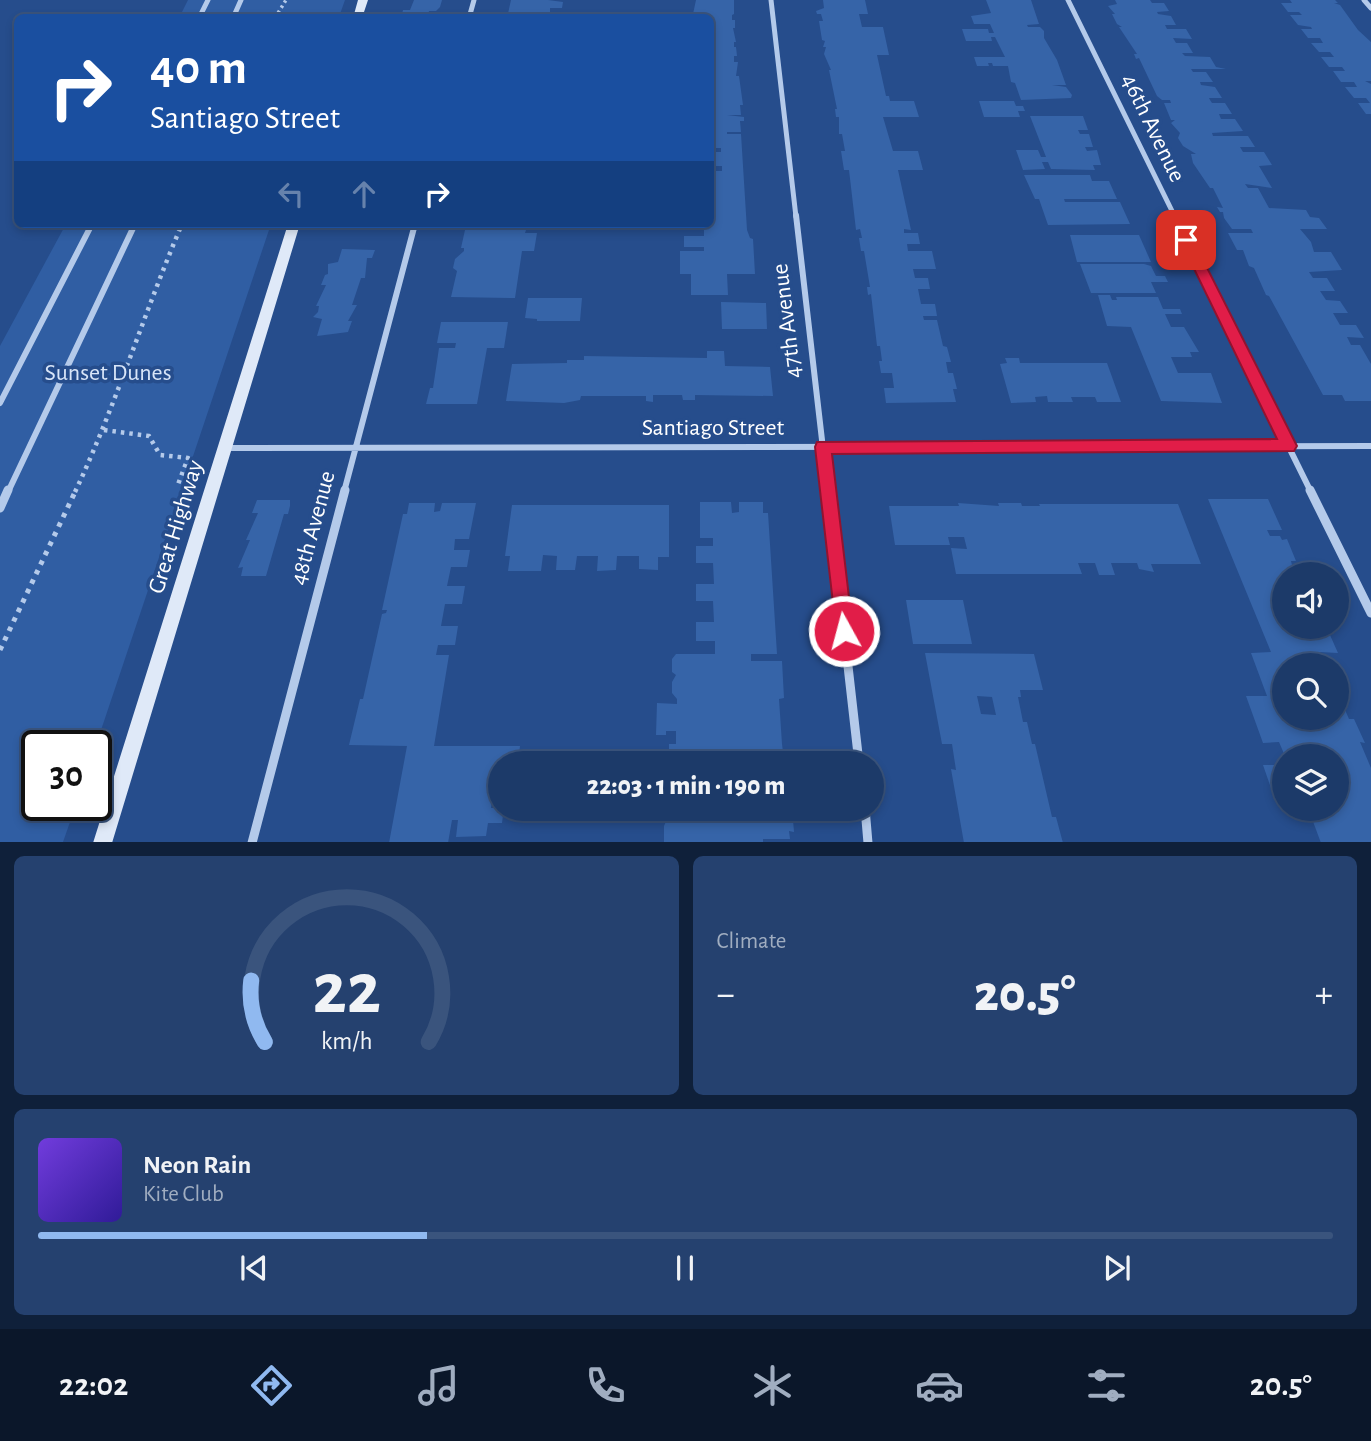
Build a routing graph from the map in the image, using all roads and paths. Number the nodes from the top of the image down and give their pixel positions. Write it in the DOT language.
graph roads {
  1 [pos="771,0"];
  2 [pos="1068,0"];
  3 [pos="1364,0"];
  4 [pos="1371,8"];
  5 [pos="90,228"];
  6 [pos="133,228"];
  7 [pos="180,228"];
  8 [pos="292,228"];
  9 [pos="414,228"];
  10 [pos="0,403"];
  11 [pos="104,430"];
  12 [pos="1289,446"];
  13 [pos="1371,446"];
  14 [pos="823,447"];
  15 [pos="356,448"];
  16 [pos="224,449"];
  17 [pos="177,487"];
  18 [pos="0,508"];
  19 [pos="1371,613"];
  20 [pos="0,650"];
  21 [pos="858,751"];
  22 [pos="866,821"];
  23 [pos="102,842"];
  24 [pos="251,842"];
  25 [pos="869,842"];
  1 -- 14 [label="street, 47th Avenue"];
  2 -- 12 [label="street, 46th Avenue"];
  3 -- 4 [label="street"];
  5 -- 10 [label="street"];
  6 -- 18 [label="street"];
  7 -- 11 [label="path"];
  8 -- 16 [label="street, Great Highway"];
  9 -- 15 [label="street, 48th Avenue"];
  11 -- 17 [label="path"];
  11 -- 20 [label="path"];
  12 -- 13 [label="street, Santiago Street"];
  12 -- 14 [label="street, Santiago Street"];
  12 -- 19 [label="street, 46th Avenue"];
  14 -- 15 [label="street, Santiago Street"];
  14 -- 21 [label="street, 47th Avenue"];
  15 -- 16 [label="street, Santiago Street"];
  15 -- 24 [label="street, 48th Avenue"];
  16 -- 23 [label="street, Great Highway"];
  22 -- 25 [label="street"];
}
